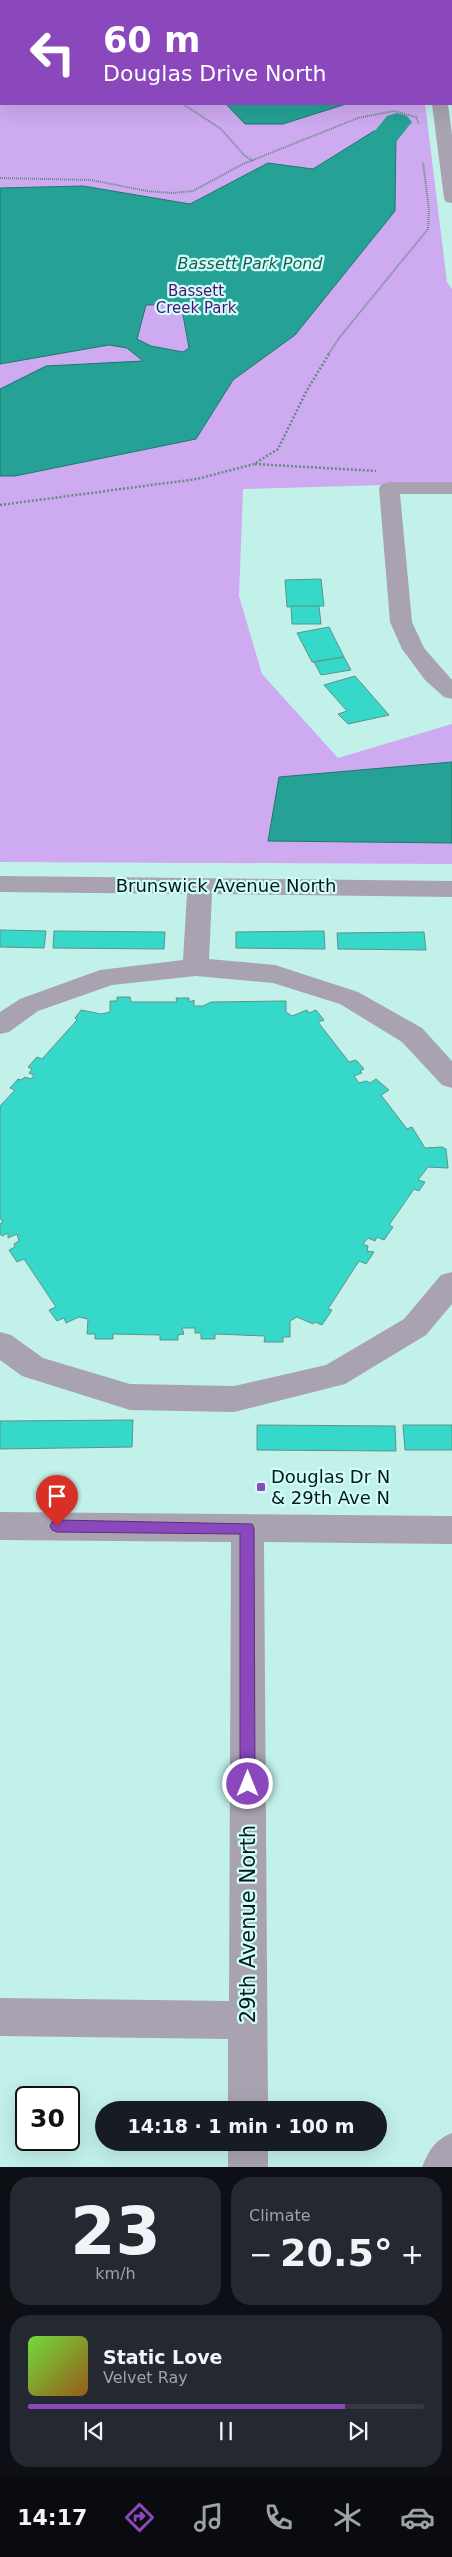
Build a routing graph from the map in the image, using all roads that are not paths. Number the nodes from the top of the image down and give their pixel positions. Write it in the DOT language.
graph roads {
  1 [pos="440,105"];
  2 [pos="452,198"];
  3 [pos="452,488"];
  4 [pos="452,692"];
  5 [pos="0,884"];
  6 [pos="200,885"];
  7 [pos="452,889"];
  8 [pos="196,967"];
  9 [pos="0,1026"];
  10 [pos="452,1078"];
  11 [pos="452,1283"];
  12 [pos="0,1344"];
  13 [pos="0,1526"];
  14 [pos="247,1528"];
  15 [pos="452,1530"];
  16 [pos="0,2017"];
  17 [pos="248,2020"];
  18 [pos="248,2101"];
  19 [pos="248,2151"];
  20 [pos="452,2153"];
  21 [pos="248,2167"];
  22 [pos="442,2167"];
  1 -- 2 [label="street"];
  3 -- 4 [label="street"];
  5 -- 6 [label="street, Brunswick Avenue North"];
  6 -- 7 [label="street, Brunswick Avenue North"];
  6 -- 8 [label="street"];
  8 -- 9 [label="street"];
  8 -- 10 [label="street"];
  11 -- 12 [label="street"];
  13 -- 14 [label="street"];
  14 -- 15 [label="street"];
  14 -- 17 [label="street, 29th Avenue North"];
  16 -- 17 [label="street"];
  17 -- 18 [label="street, 29th Avenue North"];
  19 -- 21 [label="street"];
  20 -- 22 [label="street"];
}
